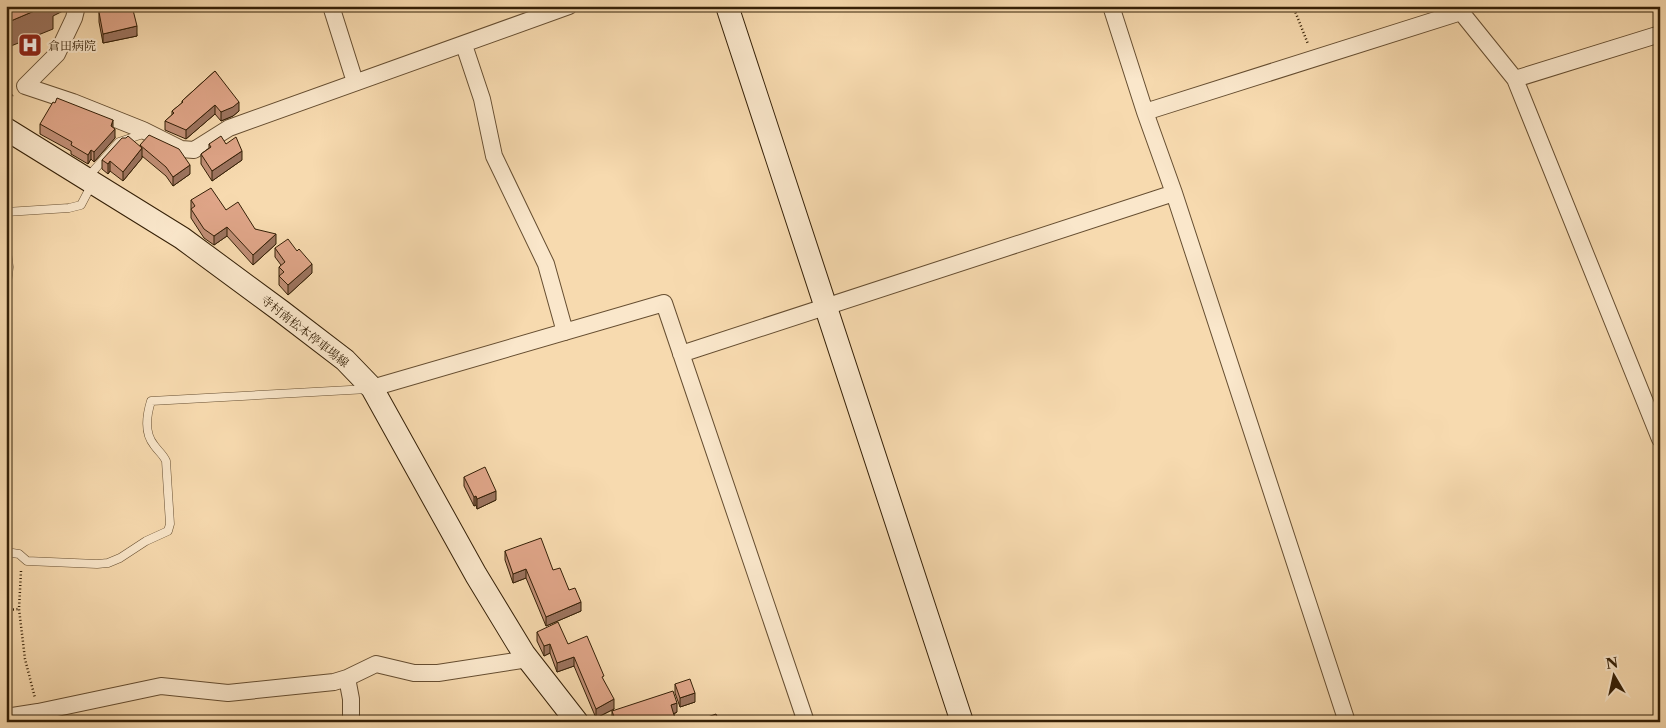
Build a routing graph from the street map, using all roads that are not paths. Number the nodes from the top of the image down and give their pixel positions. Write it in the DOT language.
graph roads {
  1 [pos="77,6"];
  2 [pos="331,6"];
  3 [pos="569,6"];
  4 [pos="727,6"];
  5 [pos="1111,6"];
  6 [pos="1460,9"];
  7 [pos="1660,34"];
  8 [pos="464,45"];
  9 [pos="1515,79"];
  10 [pos="355,82"];
  11 [pos="1145,112"];
  12 [pos="6,128"];
  13 [pos="148,132"];
  14 [pos="90,180"];
  15 [pos="1174,193"];
  16 [pos="6,212"];
  17 [pos="6,244"];
  18 [pos="6,292"];
  19 [pos="826,306"];
  20 [pos="566,332"];
  21 [pos="681,354"];
  22 [pos="372,388"];
  23 [pos="1660,439"];
  24 [pos="6,552"];
  25 [pos="528,659"];
  26 [pos="347,678"];
  27 [pos="6,717"];
  28 [pos="351,722"];
  29 [pos="577,722"];
  30 [pos="806,722"];
  31 [pos="962,722"];
  32 [pos="1347,722"];
  1 -- 13 [label="street"];
  2 -- 10 [label="street"];
  3 -- 8 [label="street"];
  4 -- 19 [label="main road"];
  5 -- 11 [label="street"];
  6 -- 9 [label="street"];
  6 -- 11 [label="street"];
  7 -- 9 [label="street"];
  8 -- 10 [label="street"];
  8 -- 20 [label="street"];
  9 -- 23 [label="street"];
  10 -- 13 [label="street"];
  11 -- 15 [label="street"];
  12 -- 14 [label="main road, 寺村南松本停車場線"];
  13 -- 14 [label="lane"];
  14 -- 16 [label="lane"];
  14 -- 22 [label="main road, 寺村南松本停車場線"];
  15 -- 19 [label="street"];
  15 -- 32 [label="street"];
  17 -- 18 [label="lane"];
  19 -- 21 [label="street"];
  19 -- 31 [label="main road"];
  20 -- 21 [label="street"];
  20 -- 22 [label="street"];
  21 -- 30 [label="street"];
  22 -- 24 [label="lane"];
  22 -- 25 [label="main road, 寺村南松本停車場線"];
  25 -- 26 [label="street"];
  25 -- 29 [label="main road, 寺村南松本停車場線"];
  26 -- 27 [label="street"];
  26 -- 28 [label="street"];
}
